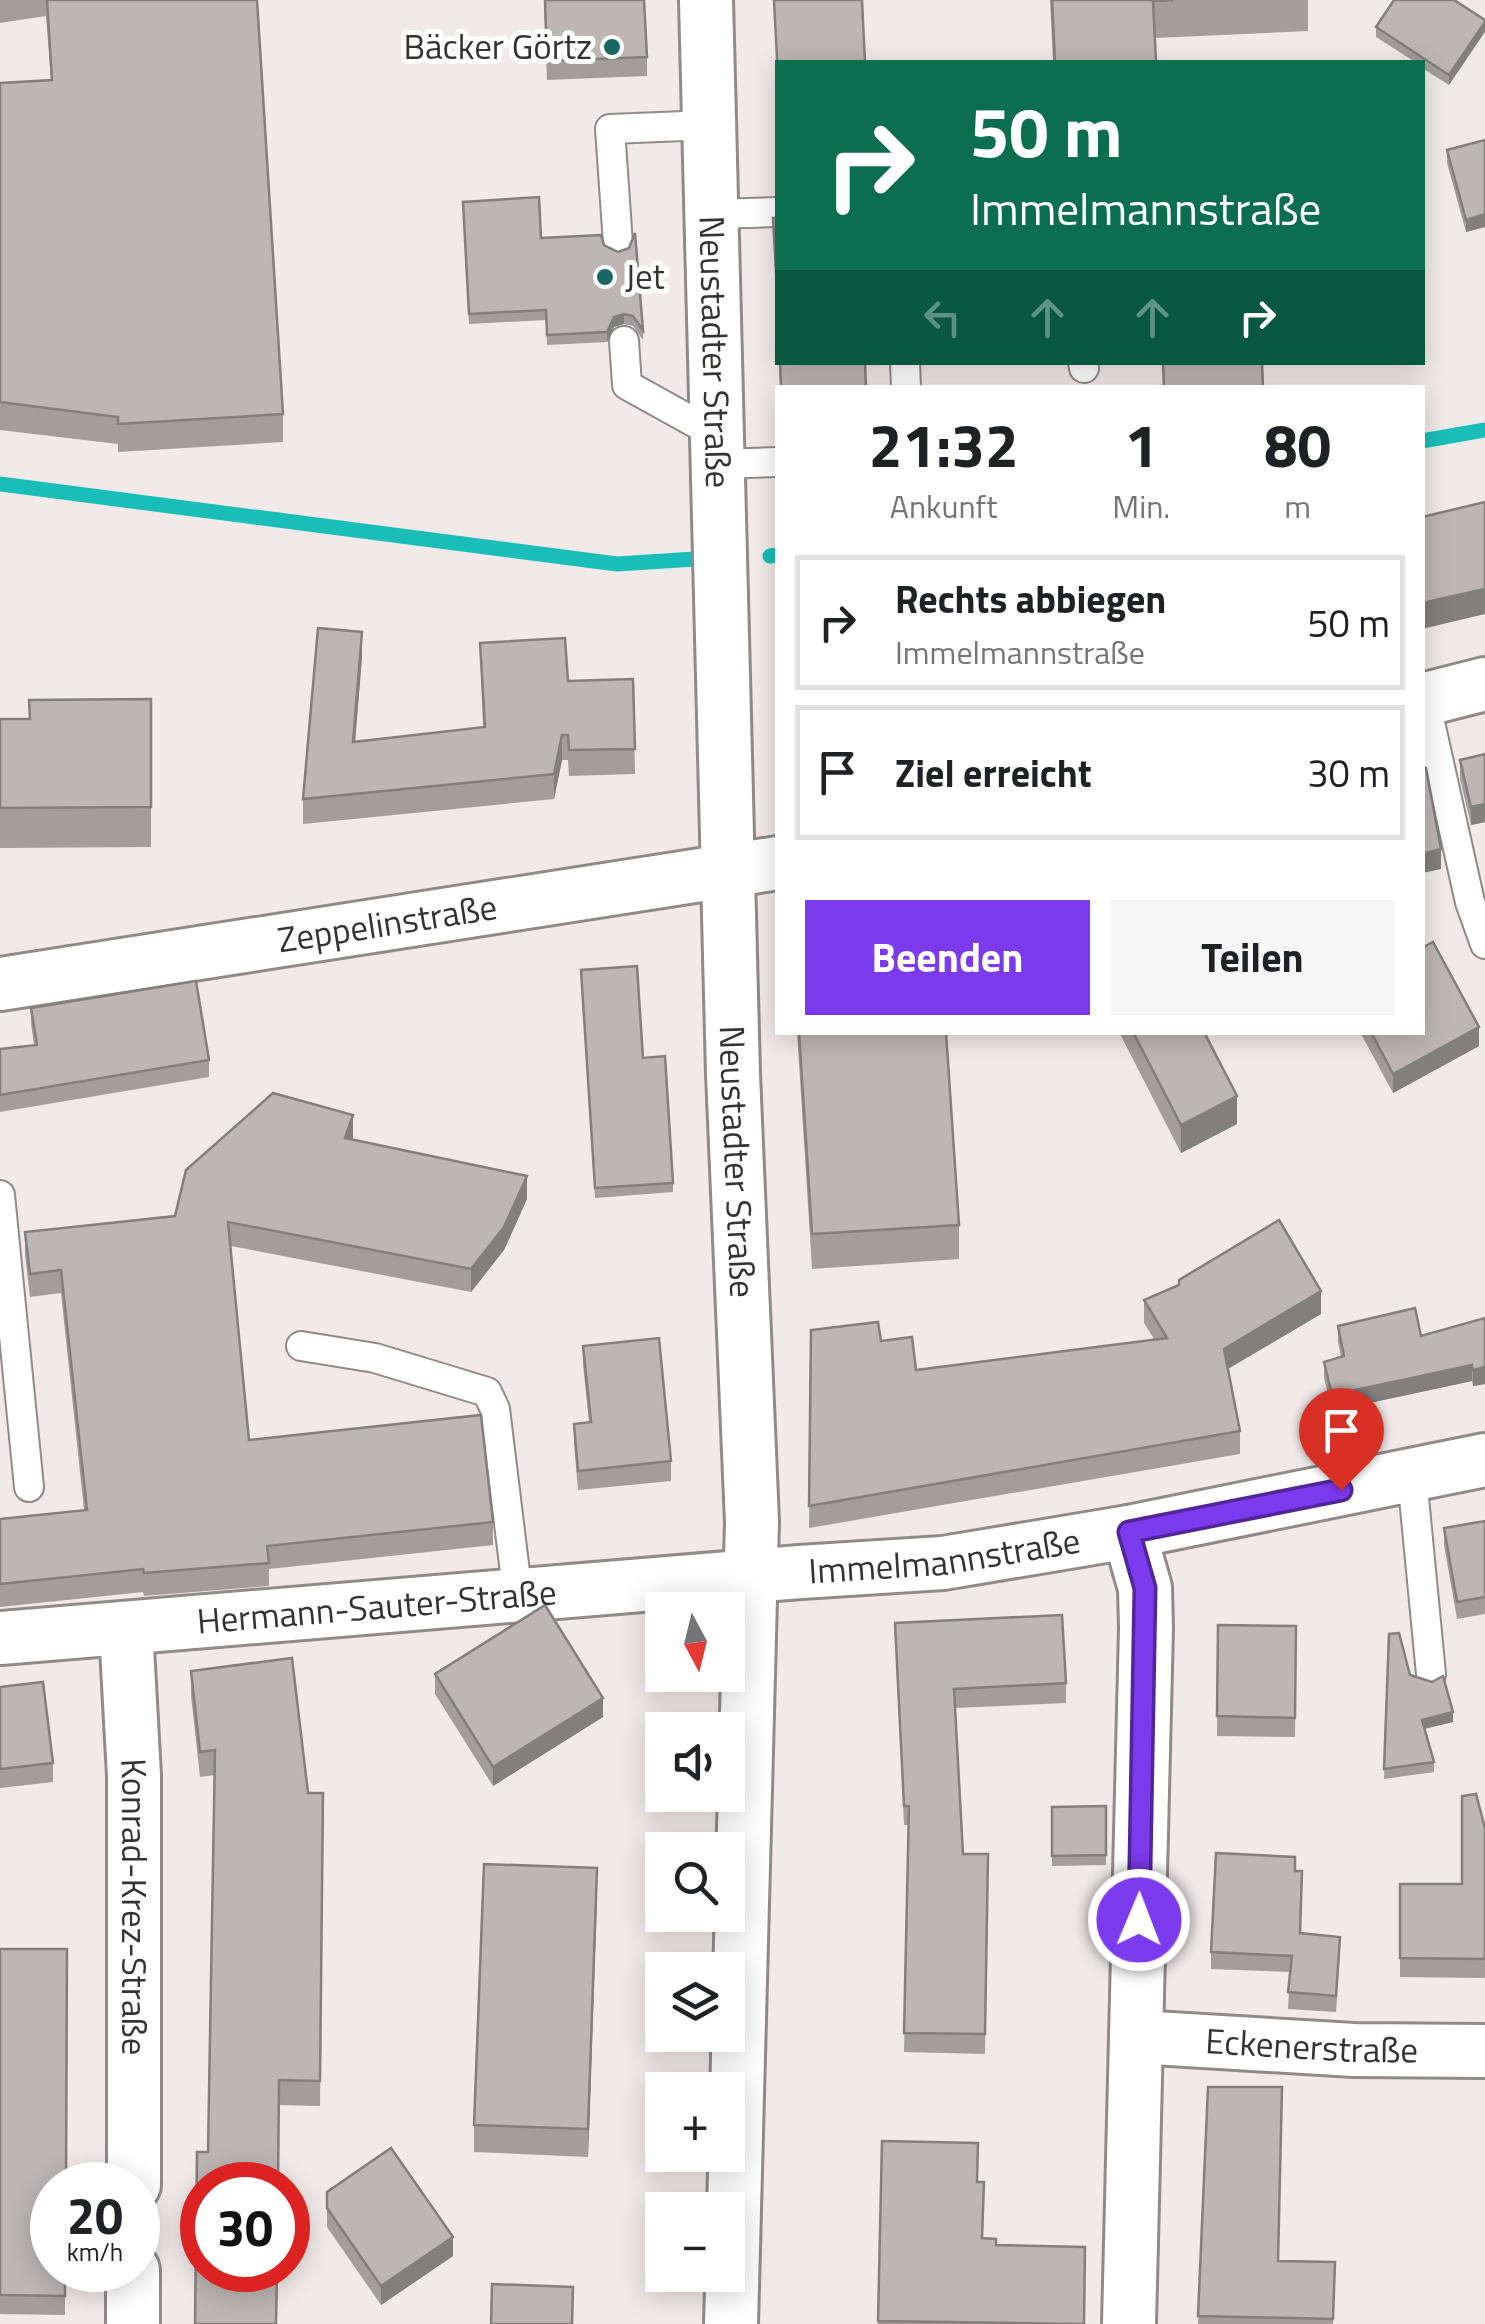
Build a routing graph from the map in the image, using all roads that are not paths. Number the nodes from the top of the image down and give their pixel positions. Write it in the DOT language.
graph roads {
  1 [pos="706,0"];
  2 [pos="710,125"];
  3 [pos="775,212"];
  4 [pos="714,214"];
  5 [pos="618,244"];
  6 [pos="624,341"];
  7 [pos="720,450"];
  8 [pos="775,461"];
  9 [pos="1485,684"];
  10 [pos="1425,700"];
  11 [pos="1425,704"];
  12 [pos="753,868"];
  13 [pos="1485,944"];
  14 [pos="0,984"];
  15 [pos="0,1195"];
  16 [pos="301,1346"];
  17 [pos="1485,1460"];
  18 [pos="1412,1477"];
  19 [pos="29,1487"];
  20 [pos="1129,1532"];
  21 [pos="752,1577"];
  22 [pos="518,1597"];
  23 [pos="126,1629"];
  24 [pos="0,1638"];
  25 [pos="1431,1674"];
  26 [pos="1136,2037"];
  27 [pos="1485,2051"];
  28 [pos="134,2162"];
  29 [pos="133,2292"];
  30 [pos="133,2324"];
  31 [pos="731,2324"];
  32 [pos="1128,2324"];
  1 -- 2 [label="street, Neustadter Straße"];
  2 -- 4 [label="street, Neustadter Straße"];
  2 -- 5 [label="lane"];
  3 -- 4 [label="lane"];
  4 -- 7 [label="street, Neustadter Straße"];
  6 -- 7 [label="lane"];
  7 -- 8 [label="lane"];
  7 -- 12 [label="street, Neustadter Straße"];
  9 -- 10 [label="street"];
  11 -- 13 [label="lane"];
  12 -- 14 [label="street, Zeppelinstraße"];
  12 -- 21 [label="street, Neustadter Straße"];
  15 -- 19 [label="lane"];
  16 -- 22 [label="lane"];
  17 -- 18 [label="street, Immelmannstraße"];
  18 -- 20 [label="street, Immelmannstraße"];
  18 -- 25 [label="lane"];
  20 -- 21 [label="street, Immelmannstraße"];
  20 -- 26 [label="street"];
  21 -- 22 [label="street, Hermann-Sauter-Straße"];
  21 -- 31 [label="street, Neustadter Straße"];
  22 -- 23 [label="street, Hermann-Sauter-Straße"];
  23 -- 24 [label="street, Hermann-Sauter-Straße"];
  23 -- 28 [label="street, Konrad-Krez-Straße"];
  26 -- 27 [label="street, Eckenerstraße"];
  26 -- 32 [label="street"];
  29 -- 30 [label="street"];
}
